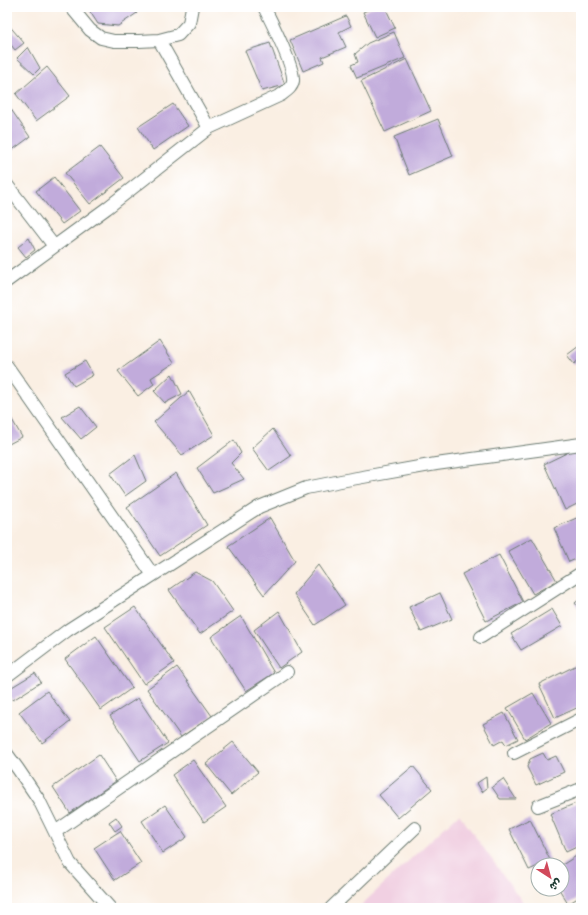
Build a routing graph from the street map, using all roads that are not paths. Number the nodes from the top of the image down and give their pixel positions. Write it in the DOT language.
graph roads {
  1 [pos="71,7"];
  2 [pos="192,7"];
  3 [pos="264,7"];
  4 [pos="160,40"];
  5 [pos="210,128"];
  6 [pos="7,184"];
  7 [pos="54,246"];
  8 [pos="7,280"];
  9 [pos="7,366"];
  10 [pos="581,444"];
  11 [pos="581,573"];
  12 [pos="153,575"];
  13 [pos="481,637"];
  14 [pos="287,672"];
  15 [pos="7,676"];
  16 [pos="581,719"];
  17 [pos="514,753"];
  18 [pos="7,754"];
  19 [pos="581,789"];
  20 [pos="538,806"];
  21 [pos="415,828"];
  22 [pos="55,832"];
  23 [pos="110,908"];
  24 [pos="331,908"];
  1 -- 4 [label="street"];
  2 -- 4 [label="street"];
  3 -- 5 [label="street"];
  4 -- 5 [label="street"];
  5 -- 7 [label="street"];
  6 -- 7 [label="street"];
  7 -- 8 [label="street"];
  9 -- 12 [label="street"];
  10 -- 12 [label="street"];
  11 -- 13 [label="street"];
  12 -- 15 [label="street"];
  14 -- 22 [label="street"];
  16 -- 17 [label="street"];
  18 -- 22 [label="street"];
  19 -- 20 [label="street"];
  21 -- 24 [label="street"];
  22 -- 23 [label="street"];
}
